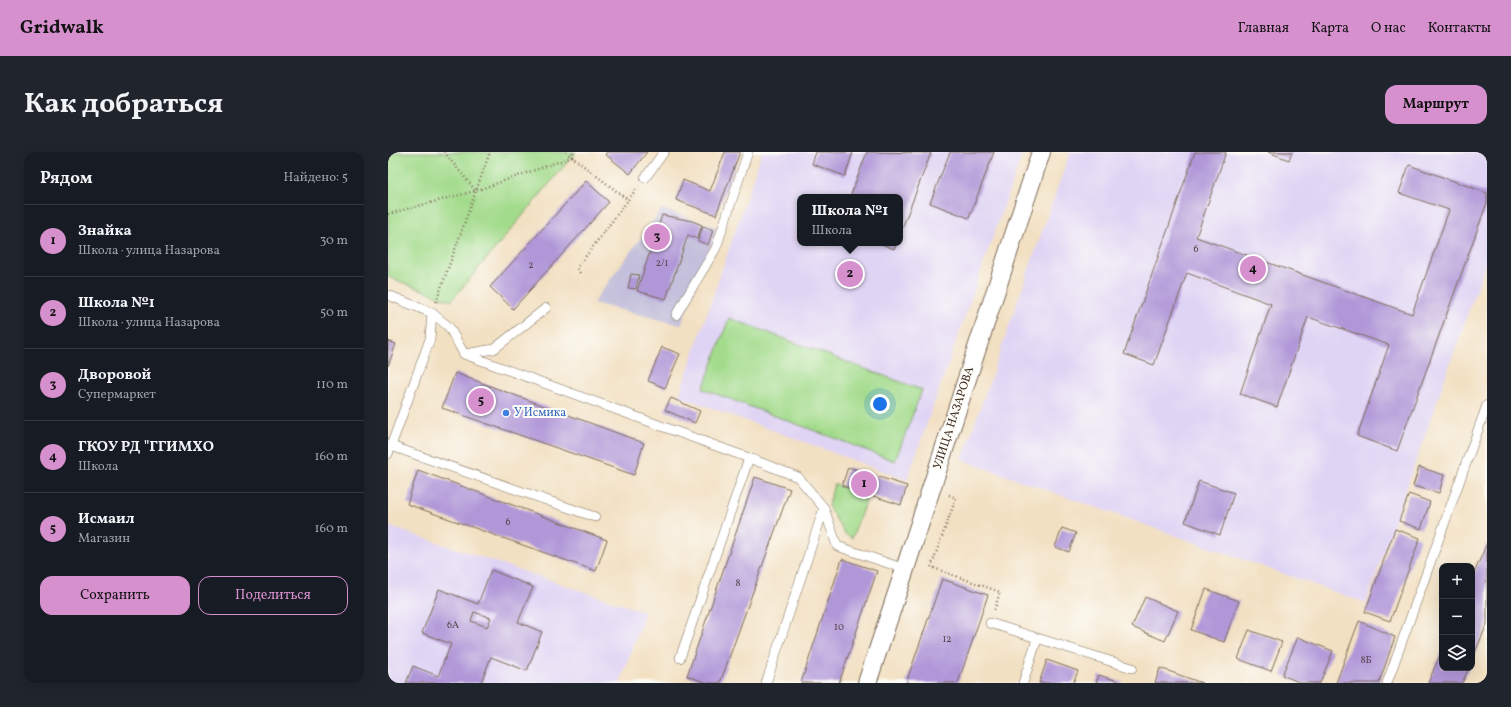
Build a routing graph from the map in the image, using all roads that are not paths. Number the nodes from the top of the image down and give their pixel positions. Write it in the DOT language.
graph roads {
  1 [pos="664,152"];
  2 [pos="748,152"];
  3 [pos="1041,152"];
  4 [pos="645,178"];
  5 [pos="388,295"];
  6 [pos="546,308"];
  7 [pos="432,313"];
  8 [pos="676,315"];
  9 [pos="464,354"];
  10 [pos="1487,405"];
  11 [pos="390,450"];
  12 [pos="749,458"];
  13 [pos="824,508"];
  14 [pos="596,517"];
  15 [pos="905,569"];
  16 [pos="990,623"];
  17 [pos="1037,639"];
  18 [pos="680,658"];
  19 [pos="1132,668"];
  20 [pos="766,683"];
  21 [pos="866,683"];
  22 [pos="1023,683"];
  23 [pos="1387,683"];
  1 -- 4 [label="lane"];
  2 -- 8 [label="lane"];
  3 -- 15 [label="street, УЛИЦА НАЗАРОВА"];
  5 -- 7 [label="lane"];
  6 -- 9 [label="lane"];
  7 -- 9 [label="lane"];
  7 -- 11 [label="lane"];
  9 -- 12 [label="lane"];
  10 -- 23 [label="lane"];
  11 -- 14 [label="lane"];
  12 -- 13 [label="lane"];
  12 -- 18 [label="lane"];
  13 -- 15 [label="lane"];
  13 -- 20 [label="lane"];
  15 -- 21 [label="street, УЛИЦА НАЗАРОВА"];
  16 -- 17 [label="lane"];
  17 -- 19 [label="lane"];
  17 -- 22 [label="lane"];
}
